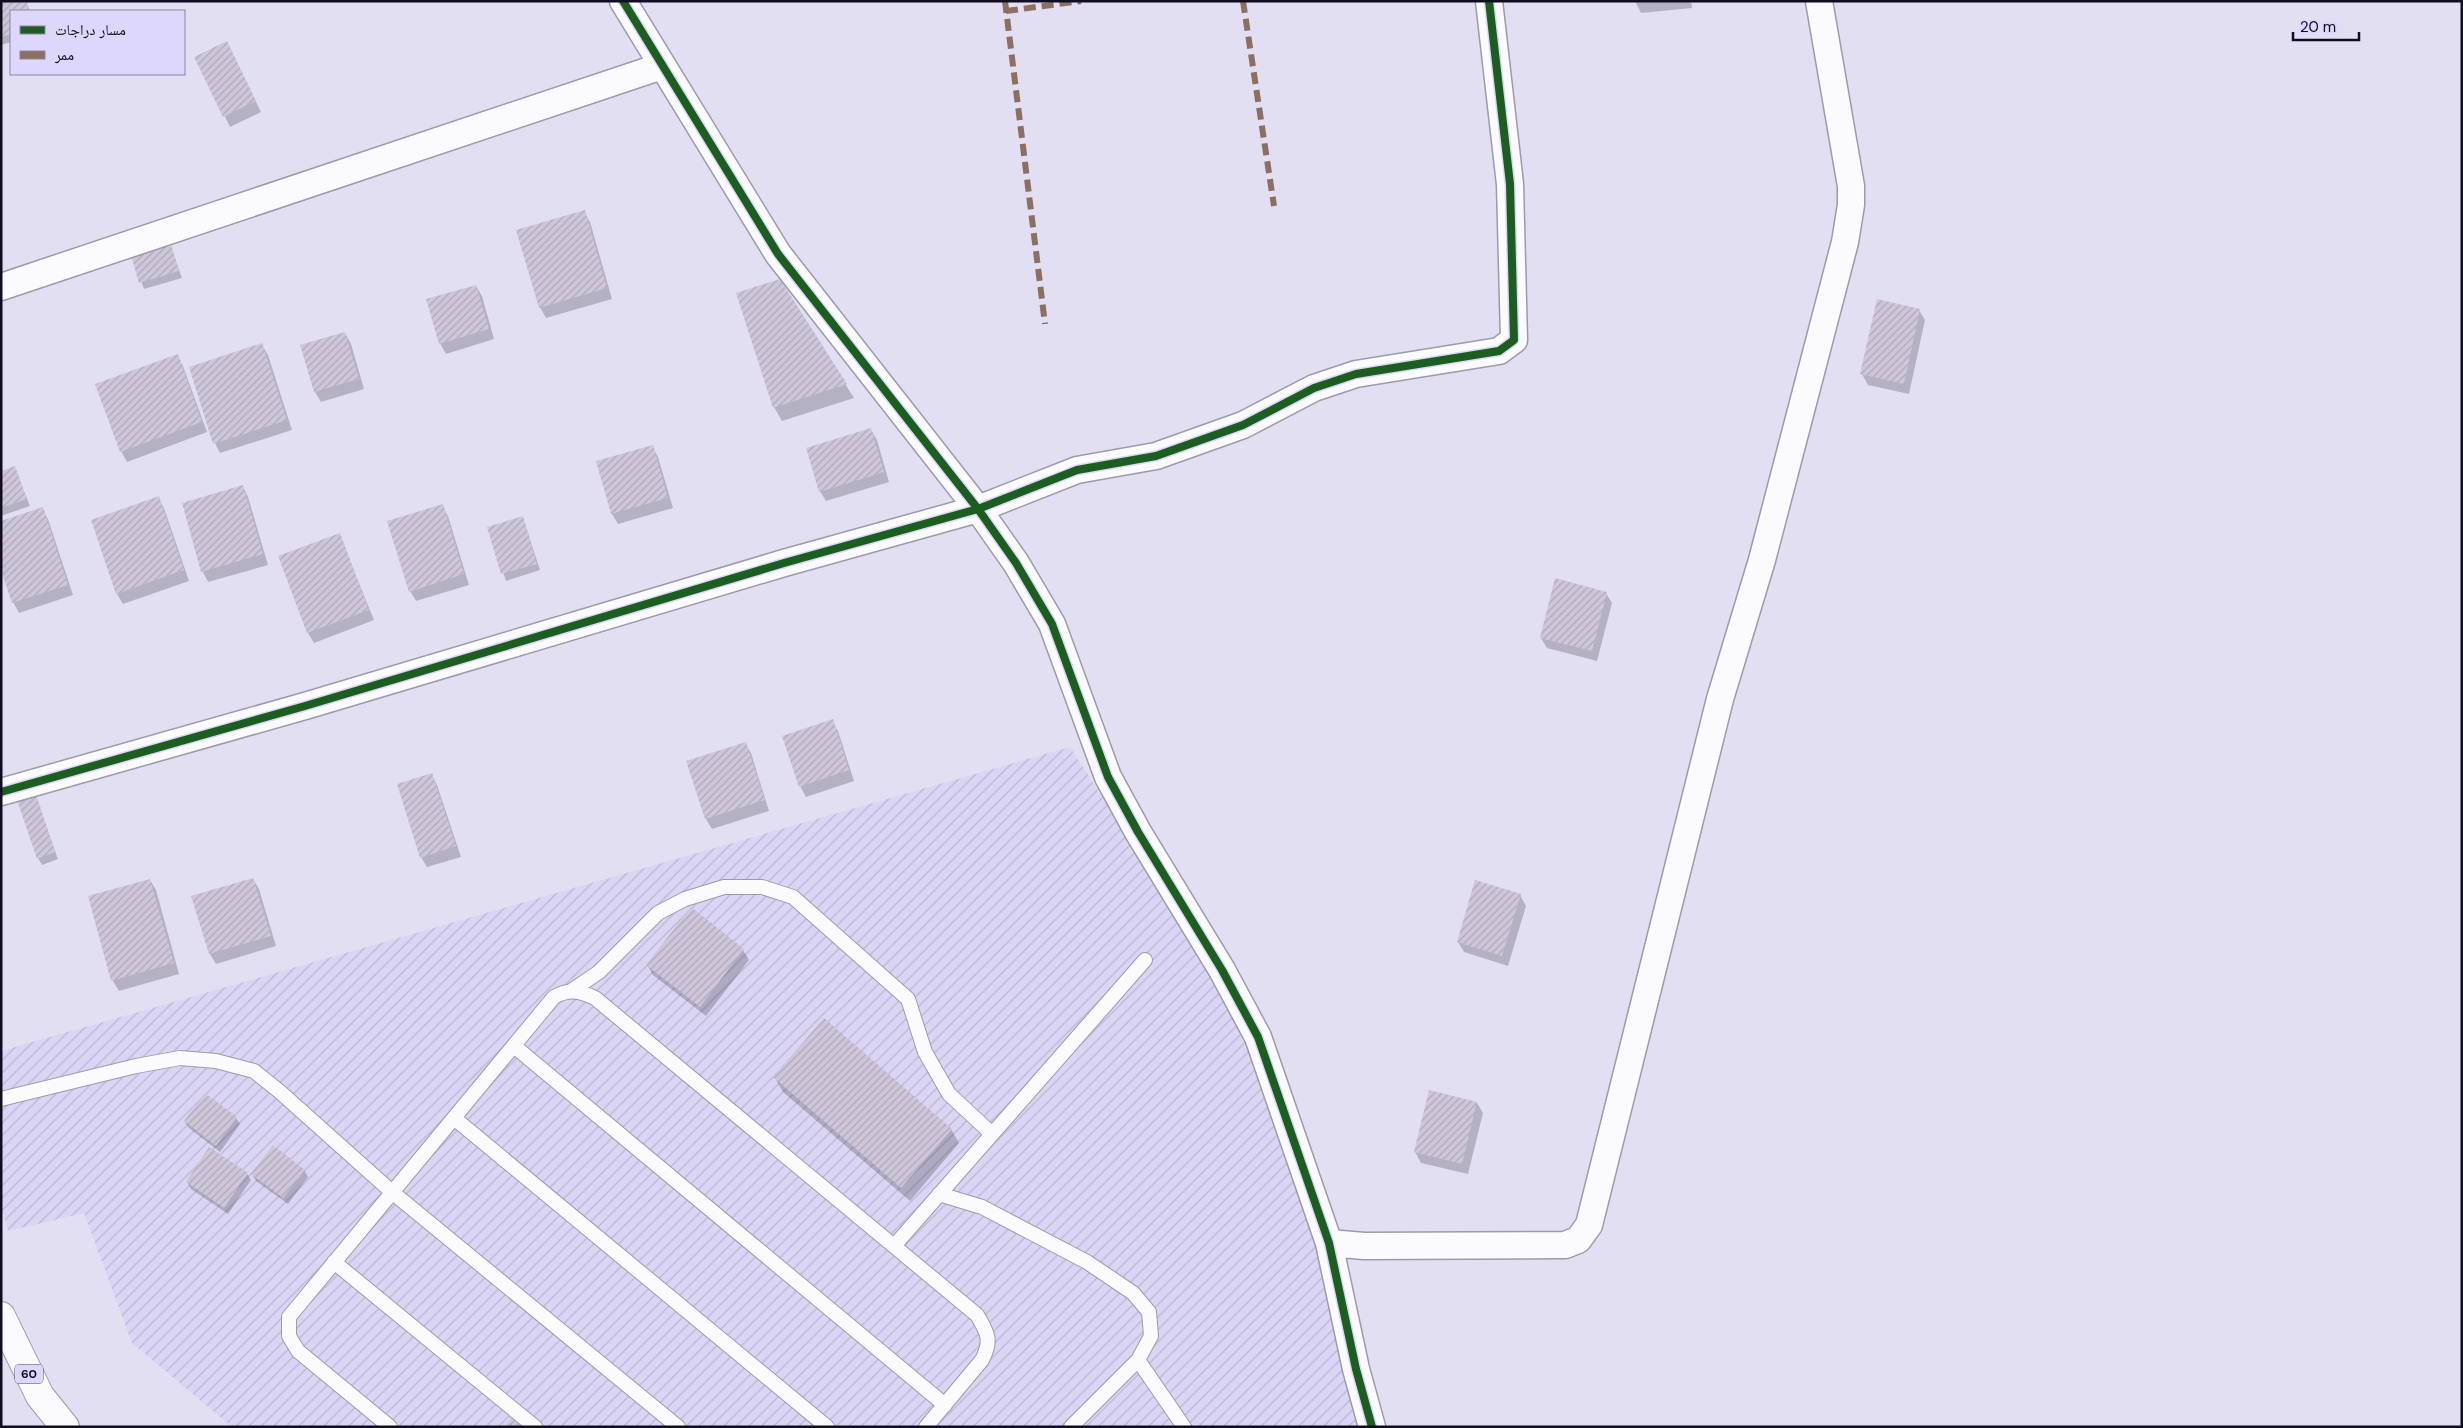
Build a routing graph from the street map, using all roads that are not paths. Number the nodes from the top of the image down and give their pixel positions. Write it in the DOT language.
graph roads {
  1 [pos="622,1"];
  2 [pos="1489,1"];
  3 [pos="1819,1"];
  4 [pos="662,66"];
  5 [pos="1,287"];
  6 [pos="978,509"];
  7 [pos="1,792"];
  8 [pos="1145,960"];
  9 [pos="571,991"];
  10 [pos="514,1046"];
  11 [pos="1,1100"];
  12 [pos="454,1118"];
  13 [pos="992,1134"];
  14 [pos="392,1192"];
  15 [pos="939,1194"];
  16 [pos="1329,1243"];
  17 [pos="894,1246"];
  18 [pos="334,1262"];
  19 [pos="1,1316"];
  20 [pos="1138,1360"];
  21 [pos="945,1404"];
  22 [pos="65,1427"];
  23 [pos="390,1427"];
  24 [pos="535,1427"];
  25 [pos="678,1427"];
  26 [pos="827,1427"];
  27 [pos="926,1427"];
  28 [pos="1071,1427"];
  29 [pos="1184,1427"];
  30 [pos="1372,1427"];
  1 -- 4 [label="street"];
  2 -- 6 [label="street"];
  3 -- 16 [label="street"];
  4 -- 5 [label="street"];
  4 -- 6 [label="street"];
  6 -- 7 [label="street"];
  6 -- 16 [label="street"];
  8 -- 13 [label="lane"];
  9 -- 10 [label="lane"];
  9 -- 13 [label="lane"];
  9 -- 17 [label="lane"];
  10 -- 12 [label="lane"];
  10 -- 21 [label="lane"];
  11 -- 14 [label="lane"];
  12 -- 14 [label="lane"];
  12 -- 26 [label="lane"];
  13 -- 15 [label="lane"];
  14 -- 18 [label="lane"];
  14 -- 25 [label="lane"];
  15 -- 17 [label="lane"];
  15 -- 20 [label="lane"];
  16 -- 30 [label="street"];
  17 -- 21 [label="lane"];
  18 -- 23 [label="lane"];
  18 -- 24 [label="lane"];
  19 -- 22 [label="highway, 60"];
  20 -- 28 [label="lane"];
  20 -- 29 [label="lane"];
  21 -- 27 [label="lane"];
}
